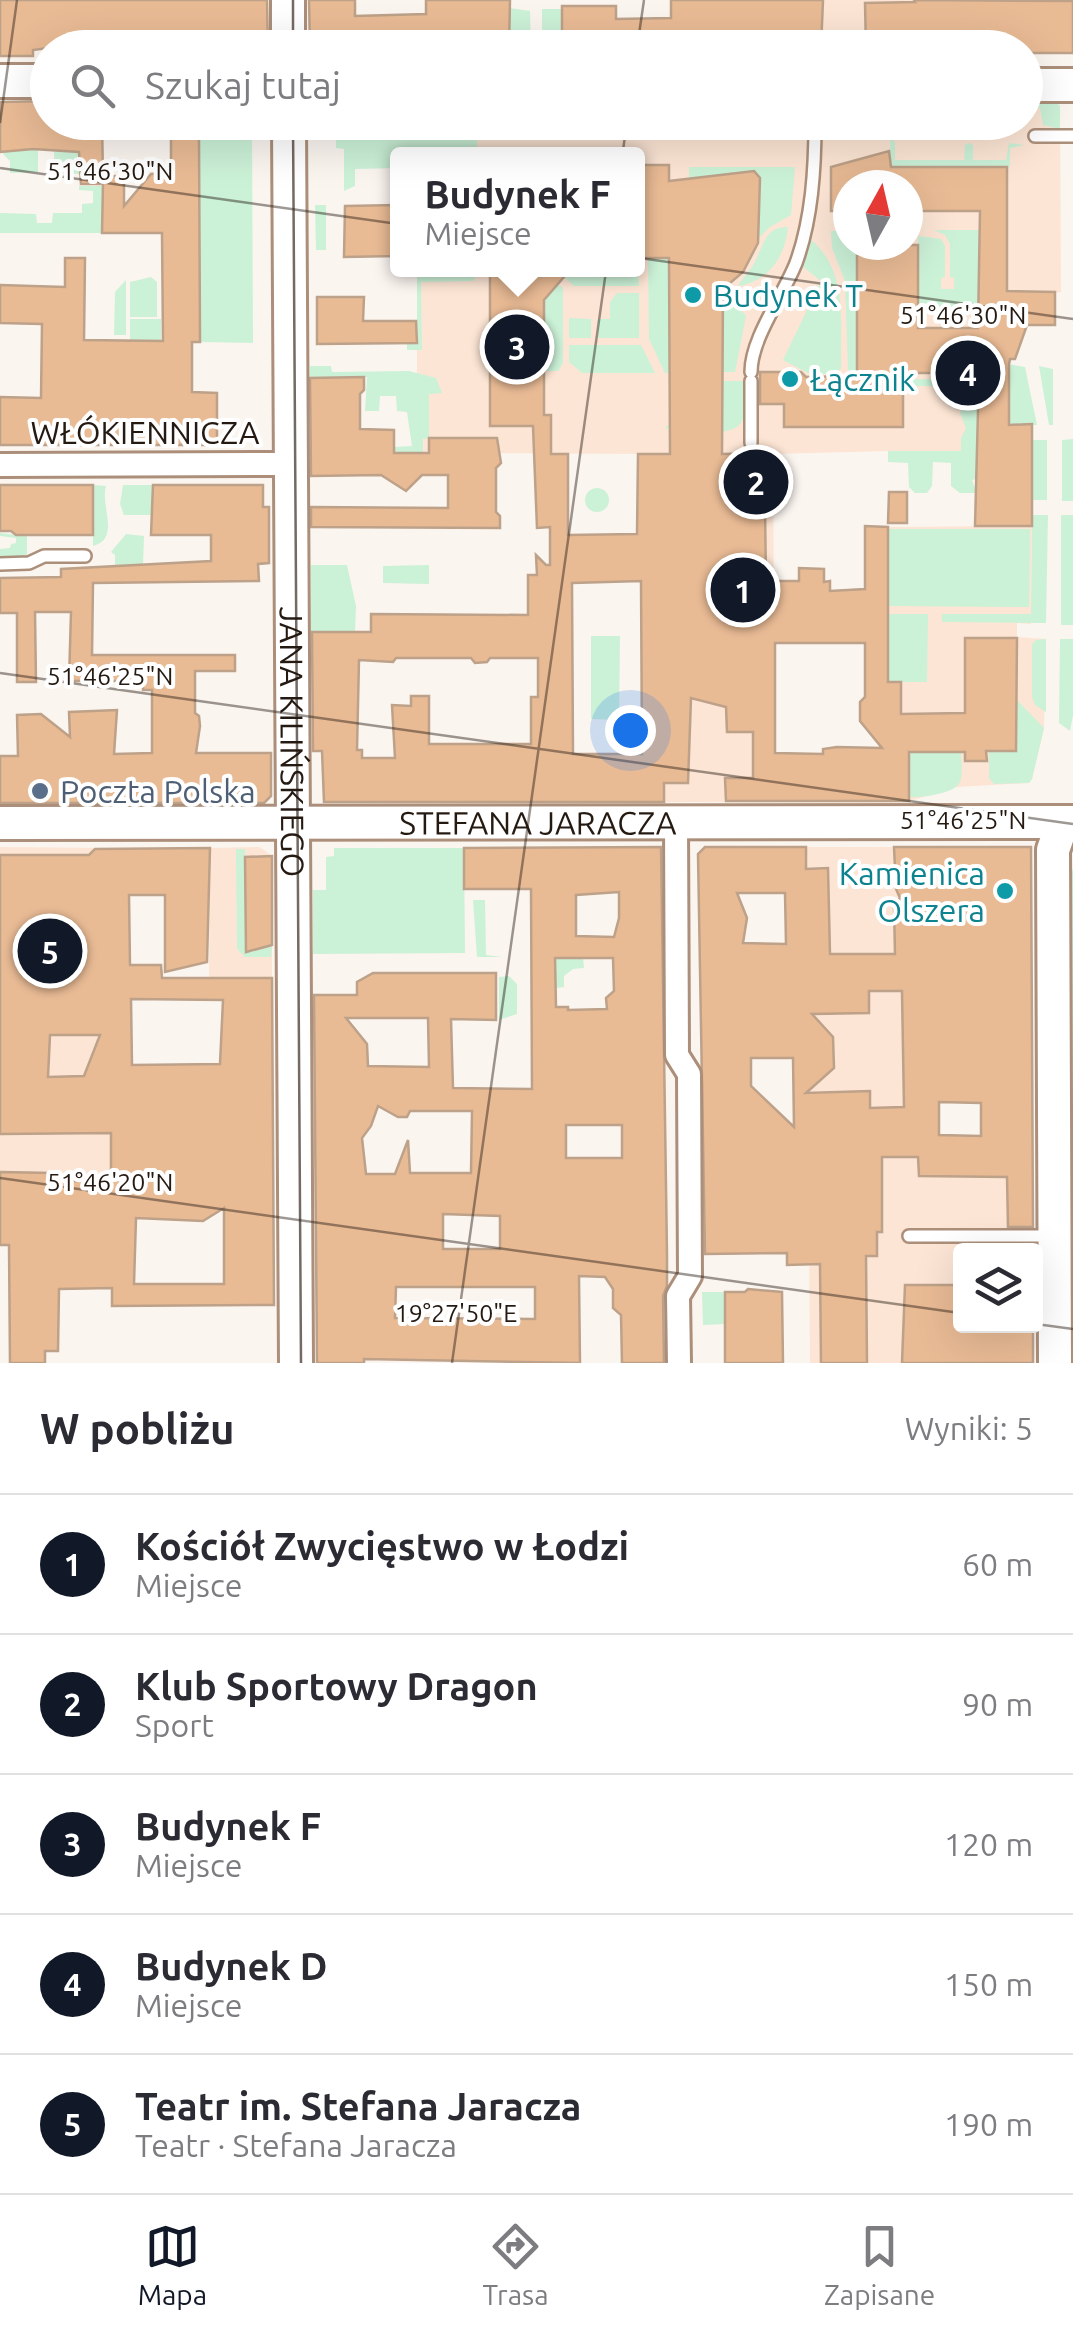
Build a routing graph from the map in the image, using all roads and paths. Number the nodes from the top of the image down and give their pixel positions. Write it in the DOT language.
graph roads {
  1 [pos="288,0"];
  2 [pos="288,30"];
  3 [pos="0,81"];
  4 [pos="30,81"];
  5 [pos="1043,85"];
  6 [pos="1073,85"];
  7 [pos="1043,136"];
  8 [pos="1073,136"];
  9 [pos="288,140"];
  10 [pos="814,140"];
  11 [pos="751,443"];
  12 [pos="290,464"];
  13 [pos="0,465"];
  14 [pos="85,556"];
  15 [pos="0,564"];
  16 [pos="1068,822"];
  17 [pos="0,823"];
  18 [pos="292,823"];
  19 [pos="676,823"];
  20 [pos="909,1236"];
  21 [pos="1055,1236"];
  22 [pos="296,1363"];
  23 [pos="679,1363"];
  24 [pos="1055,1363"];
  1 -- 2 [label="street"];
  3 -- 4 [label="street"];
  5 -- 6 [label="street"];
  7 -- 8 [label="lane"];
  9 -- 12 [label="street, JANA KILIŃSKIEGO"];
  10 -- 11 [label="lane"];
  12 -- 13 [label="street, WŁÓKIENNICZA"];
  12 -- 18 [label="street, JANA KILIŃSKIEGO"];
  14 -- 15 [label="lane"];
  16 -- 19 [label="street, STEFANA JARACZA"];
  16 -- 21 [label="street"];
  17 -- 18 [label="street, STEFANA JARACZA"];
  18 -- 19 [label="street, STEFANA JARACZA"];
  18 -- 22 [label="street, JANA KILIŃSKIEGO"];
  19 -- 23 [label="street"];
  20 -- 21 [label="lane"];
  21 -- 24 [label="street"];
}
